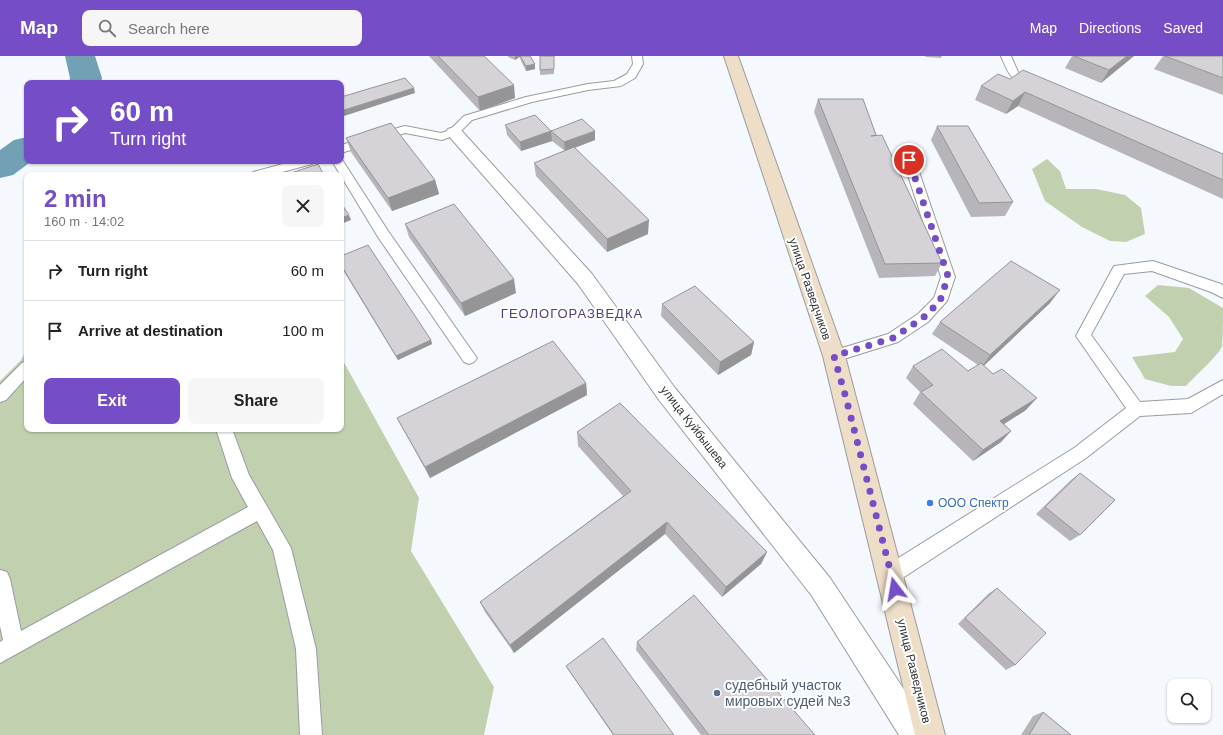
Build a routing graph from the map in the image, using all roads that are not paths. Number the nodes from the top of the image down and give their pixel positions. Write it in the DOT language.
graph roads {
  1 [pos="637,56"];
  2 [pos="731,56"];
  3 [pos="1006,56"];
  4 [pos="1022,78"];
  5 [pos="454,132"];
  6 [pos="363,141"];
  7 [pos="344,148"];
  8 [pos="344,152"];
  9 [pos="909,160"];
  10 [pos="297,164"];
  11 [pos="340,164"];
  12 [pos="269,172"];
  13 [pos="1223,292"];
  14 [pos="834,356"];
  15 [pos="469,358"];
  16 [pos="24,370"];
  17 [pos="1223,386"];
  18 [pos="0,395"];
  19 [pos="1136,409"];
  20 [pos="225,432"];
  21 [pos="260,510"];
  22 [pos="891,574"];
  23 [pos="0,579"];
  24 [pos="7,649"];
  25 [pos="311,735"];
  26 [pos="916,735"];
  27 [pos="930,735"];
  1 -- 5 [label="lane"];
  2 -- 14 [label="main road, улица Разведчиков"];
  3 -- 4 [label="lane"];
  5 -- 6 [label="lane"];
  5 -- 26 [label="street, улица Куйбышева"];
  6 -- 7 [label="lane"];
  6 -- 8 [label="lane"];
  9 -- 14 [label="lane"];
  10 -- 12 [label="lane"];
  11 -- 15 [label="lane"];
  13 -- 19 [label="lane"];
  14 -- 22 [label="main road, улица Разведчиков"];
  16 -- 18 [label="lane"];
  17 -- 19 [label="lane"];
  19 -- 22 [label="lane"];
  20 -- 21 [label="lane"];
  21 -- 24 [label="lane"];
  21 -- 25 [label="lane"];
  22 -- 27 [label="main road, улица Разведчиков"];
  23 -- 24 [label="lane"];
}
